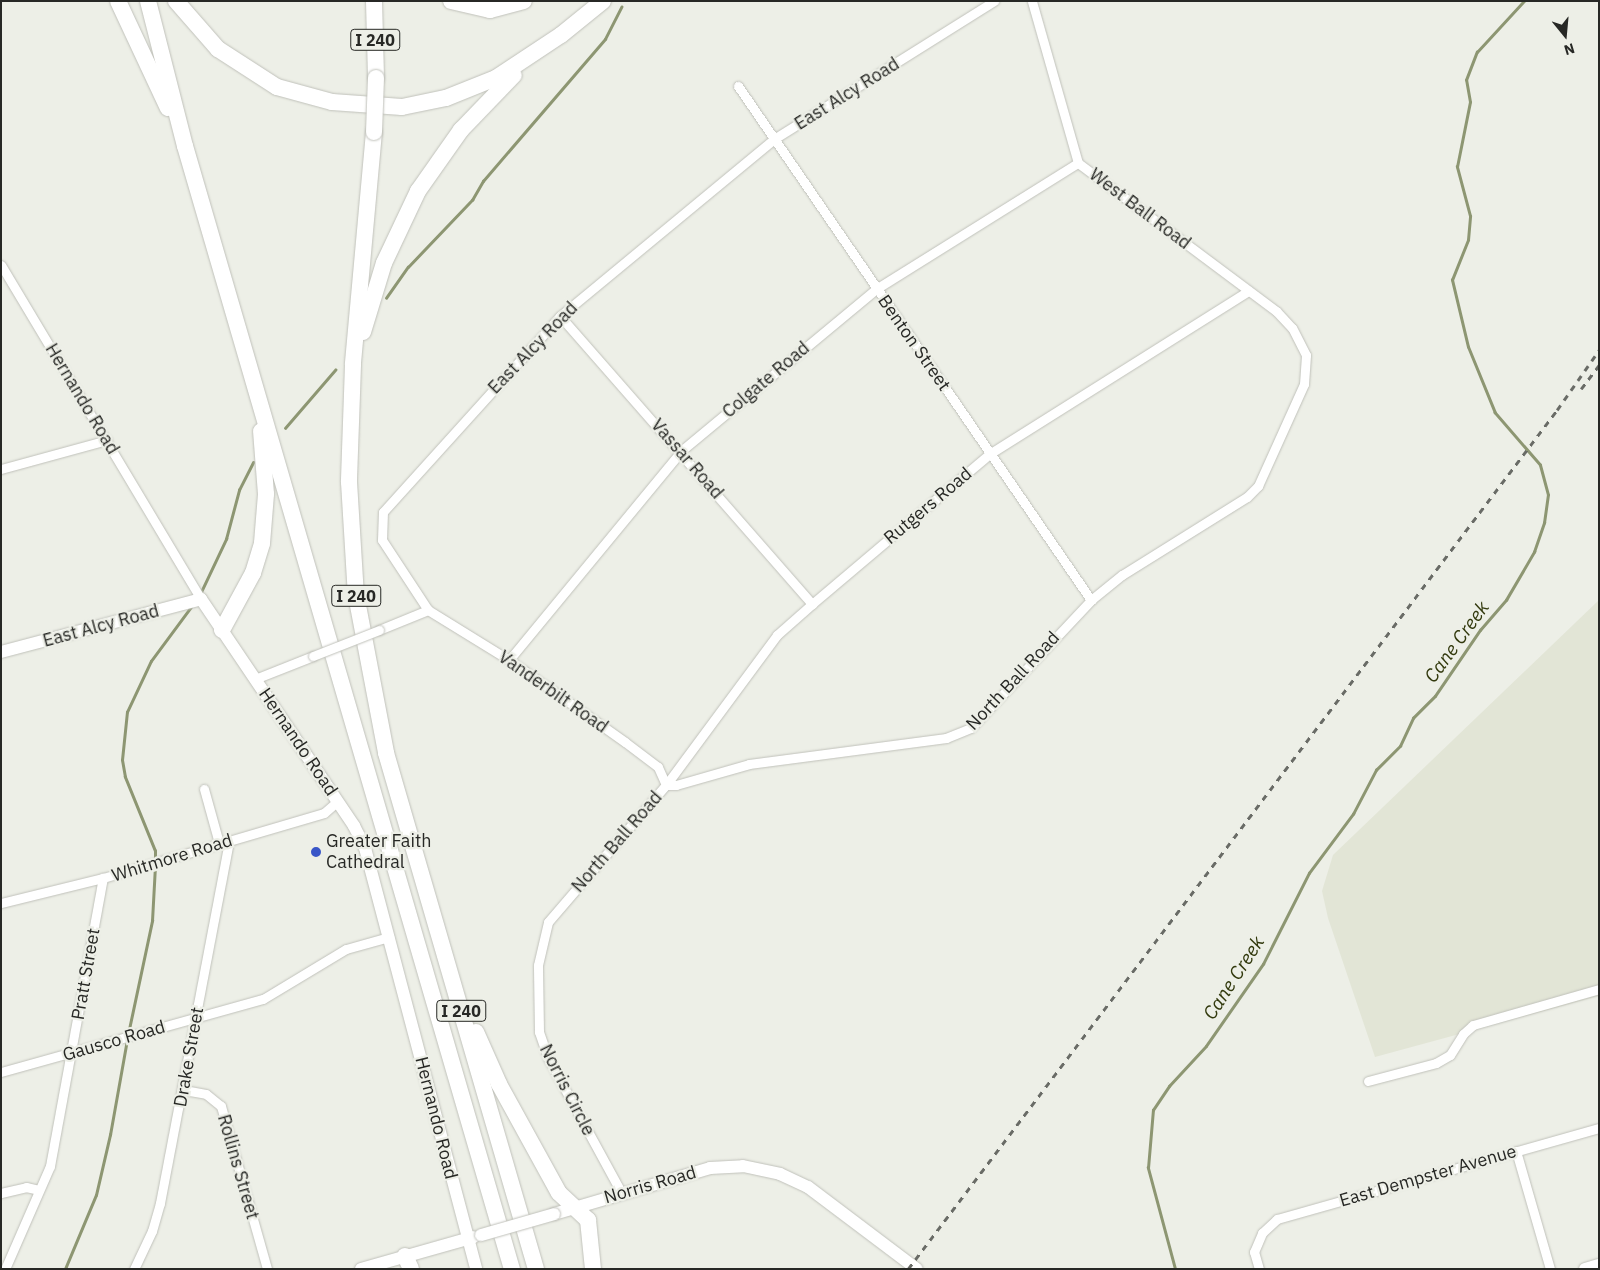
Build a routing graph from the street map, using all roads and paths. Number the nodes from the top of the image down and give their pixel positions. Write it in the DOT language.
graph roads {
  1 [pos="118,1"];
  2 [pos="148,1"];
  3 [pos="176,1"];
  4 [pos="374,1"];
  5 [pos="451,1"];
  6 [pos="524,1"];
  7 [pos="602,1"];
  8 [pos="994,1"];
  9 [pos="1032,1"];
  10 [pos="561,35"];
  11 [pos="738,86"];
  12 [pos="774,139"];
  13 [pos="185,146"];
  14 [pos="1078,163"];
  15 [pos="1,266"];
  16 [pos="876,289"];
  17 [pos="1248,291"];
  18 [pos="560,316"];
  19 [pos="1303,347"];
  20 [pos="353,365"];
  21 [pos="257,397"];
  22 [pos="107,440"];
  23 [pos="681,451"];
  24 [pos="991,453"];
  25 [pos="1,469"];
  26 [pos="200,599"];
  27 [pos="1091,600"];
  28 [pos="812,604"];
  29 [pos="428,610"];
  30 [pos="222,630"];
  31 [pos="1,652"];
  32 [pos="509,660"];
  33 [pos="256,678"];
  34 [pos="666,785"];
  35 [pos="204,789"];
  36 [pos="338,801"];
  37 [pos="229,841"];
  38 [pos="219,843"];
  39 [pos="103,878"];
  40 [pos="1,903"];
  41 [pos="548,922"];
  42 [pos="389,937"];
  43 [pos="454,988"];
  44 [pos="1599,990"];
  45 [pos="196,1018"];
  46 [pos="71,1052"];
  47 [pos="1,1072"];
  48 [pos="1368,1081"];
  49 [pos="184,1090"];
  50 [pos="1599,1128"];
  51 [pos="1516,1151"];
  52 [pos="40,1190"];
  53 [pos="621,1192"];
  54 [pos="1,1194"];
  55 [pos="576,1207"];
  56 [pos="467,1240"];
  57 [pos="408,1263"];
  58 [pos="1599,1265"];
  59 [pos="5,1269"];
  60 [pos="134,1269"];
  61 [pos="267,1269"];
  62 [pos="361,1269"];
  63 [pos="476,1269"];
  64 [pos="512,1269"];
  65 [pos="536,1269"];
  66 [pos="593,1269"];
  67 [pos="917,1269"];
  68 [pos="1258,1269"];
  69 [pos="1550,1269"];
  70 [pos="1585,1269"];
  1 -- 13 [label="highway"];
  2 -- 13 [label="highway"];
  3 -- 10 [label="highway"];
  4 -- 20 [label="highway, I 240, bridge"];
  5 -- 6 [label="highway"];
  7 -- 10 [label="highway"];
  8 -- 12 [label="street, East Alcy Road"];
  9 -- 14 [label="street, West Ball Road"];
  10 -- 20 [label="highway"];
  11 -- 12 [label="street, Benton Street"];
  12 -- 16 [label="street, Benton Street"];
  12 -- 18 [label="street, East Alcy Road"];
  13 -- 21 [label="highway, I 240"];
  14 -- 16 [label="street, Colgate Road"];
  14 -- 17 [label="street, West Ball Road"];
  15 -- 22 [label="street, Hernando Road"];
  16 -- 23 [label="street, Colgate Road"];
  16 -- 24 [label="street, Benton Street"];
  17 -- 19 [label="street, West Ball Road"];
  17 -- 24 [label="street, Rutgers Road"];
  18 -- 23 [label="street, Vassar Road"];
  18 -- 29 [label="street, East Alcy Road"];
  19 -- 27 [label="street, North Ball Road"];
  20 -- 43 [label="highway, I 240"];
  21 -- 30 [label="highway"];
  21 -- 64 [label="highway, I 240"];
  22 -- 25 [label="street"];
  22 -- 26 [label="street, Hernando Road"];
  23 -- 28 [label="street, Vassar Road"];
  23 -- 32 [label="street, Colgate Road"];
  24 -- 27 [label="street, Benton Street"];
  24 -- 28 [label="street, Rutgers Road"];
  26 -- 30 [label="main road, Hernando Road"];
  26 -- 31 [label="main road, East Alcy Road"];
  27 -- 34 [label="street, North Ball Road"];
  28 -- 34 [label="street, Rutgers Road"];
  29 -- 32 [label="street, Vanderbilt Road"];
  29 -- 33 [label="street, bridge"];
  30 -- 33 [label="main road, Hernando Road"];
  32 -- 34 [label="street, Vanderbilt Road"];
  33 -- 36 [label="main road, Hernando Road"];
  34 -- 41 [label="street, North Ball Road"];
  35 -- 38 [label="street"];
  36 -- 37 [label="street, Whitmore Road"];
  36 -- 42 [label="main road, Hernando Road"];
  37 -- 38 [label="street, Whitmore Road"];
  37 -- 45 [label="street, Drake Street"];
  38 -- 39 [label="street, Whitmore Road"];
  39 -- 40 [label="street, Whitmore Road"];
  39 -- 46 [label="street, Pratt Street"];
  41 -- 53 [label="street, Norris Circle"];
  42 -- 45 [label="street, Gausco Road"];
  42 -- 56 [label="main road, Hernando Road"];
  43 -- 55 [label="highway"];
  43 -- 65 [label="highway, I 240"];
  44 -- 48 [label="street"];
  45 -- 46 [label="street, Gausco Road"];
  45 -- 49 [label="street, Drake Street"];
  46 -- 47 [label="street, Gausco Road"];
  46 -- 52 [label="street, Pratt Street"];
  49 -- 60 [label="street, Drake Street"];
  49 -- 61 [label="street, Rollins Street"];
  50 -- 51 [label="street, East Dempster Avenue"];
  51 -- 68 [label="street, East Dempster Avenue"];
  51 -- 69 [label="street"];
  52 -- 54 [label="street"];
  52 -- 59 [label="street, Pratt Street"];
  53 -- 55 [label="main road, Norris Road"];
  53 -- 67 [label="main road, Norris Road"];
  55 -- 56 [label="main road, Norris Road, bridge"];
  55 -- 66 [label="highway"];
  56 -- 57 [label="main road, Norris Road"];
  56 -- 63 [label="main road, Hernando Road"];
  57 -- 62 [label="main road, Norris Road"];
  58 -- 70 [label="main road"];
}
